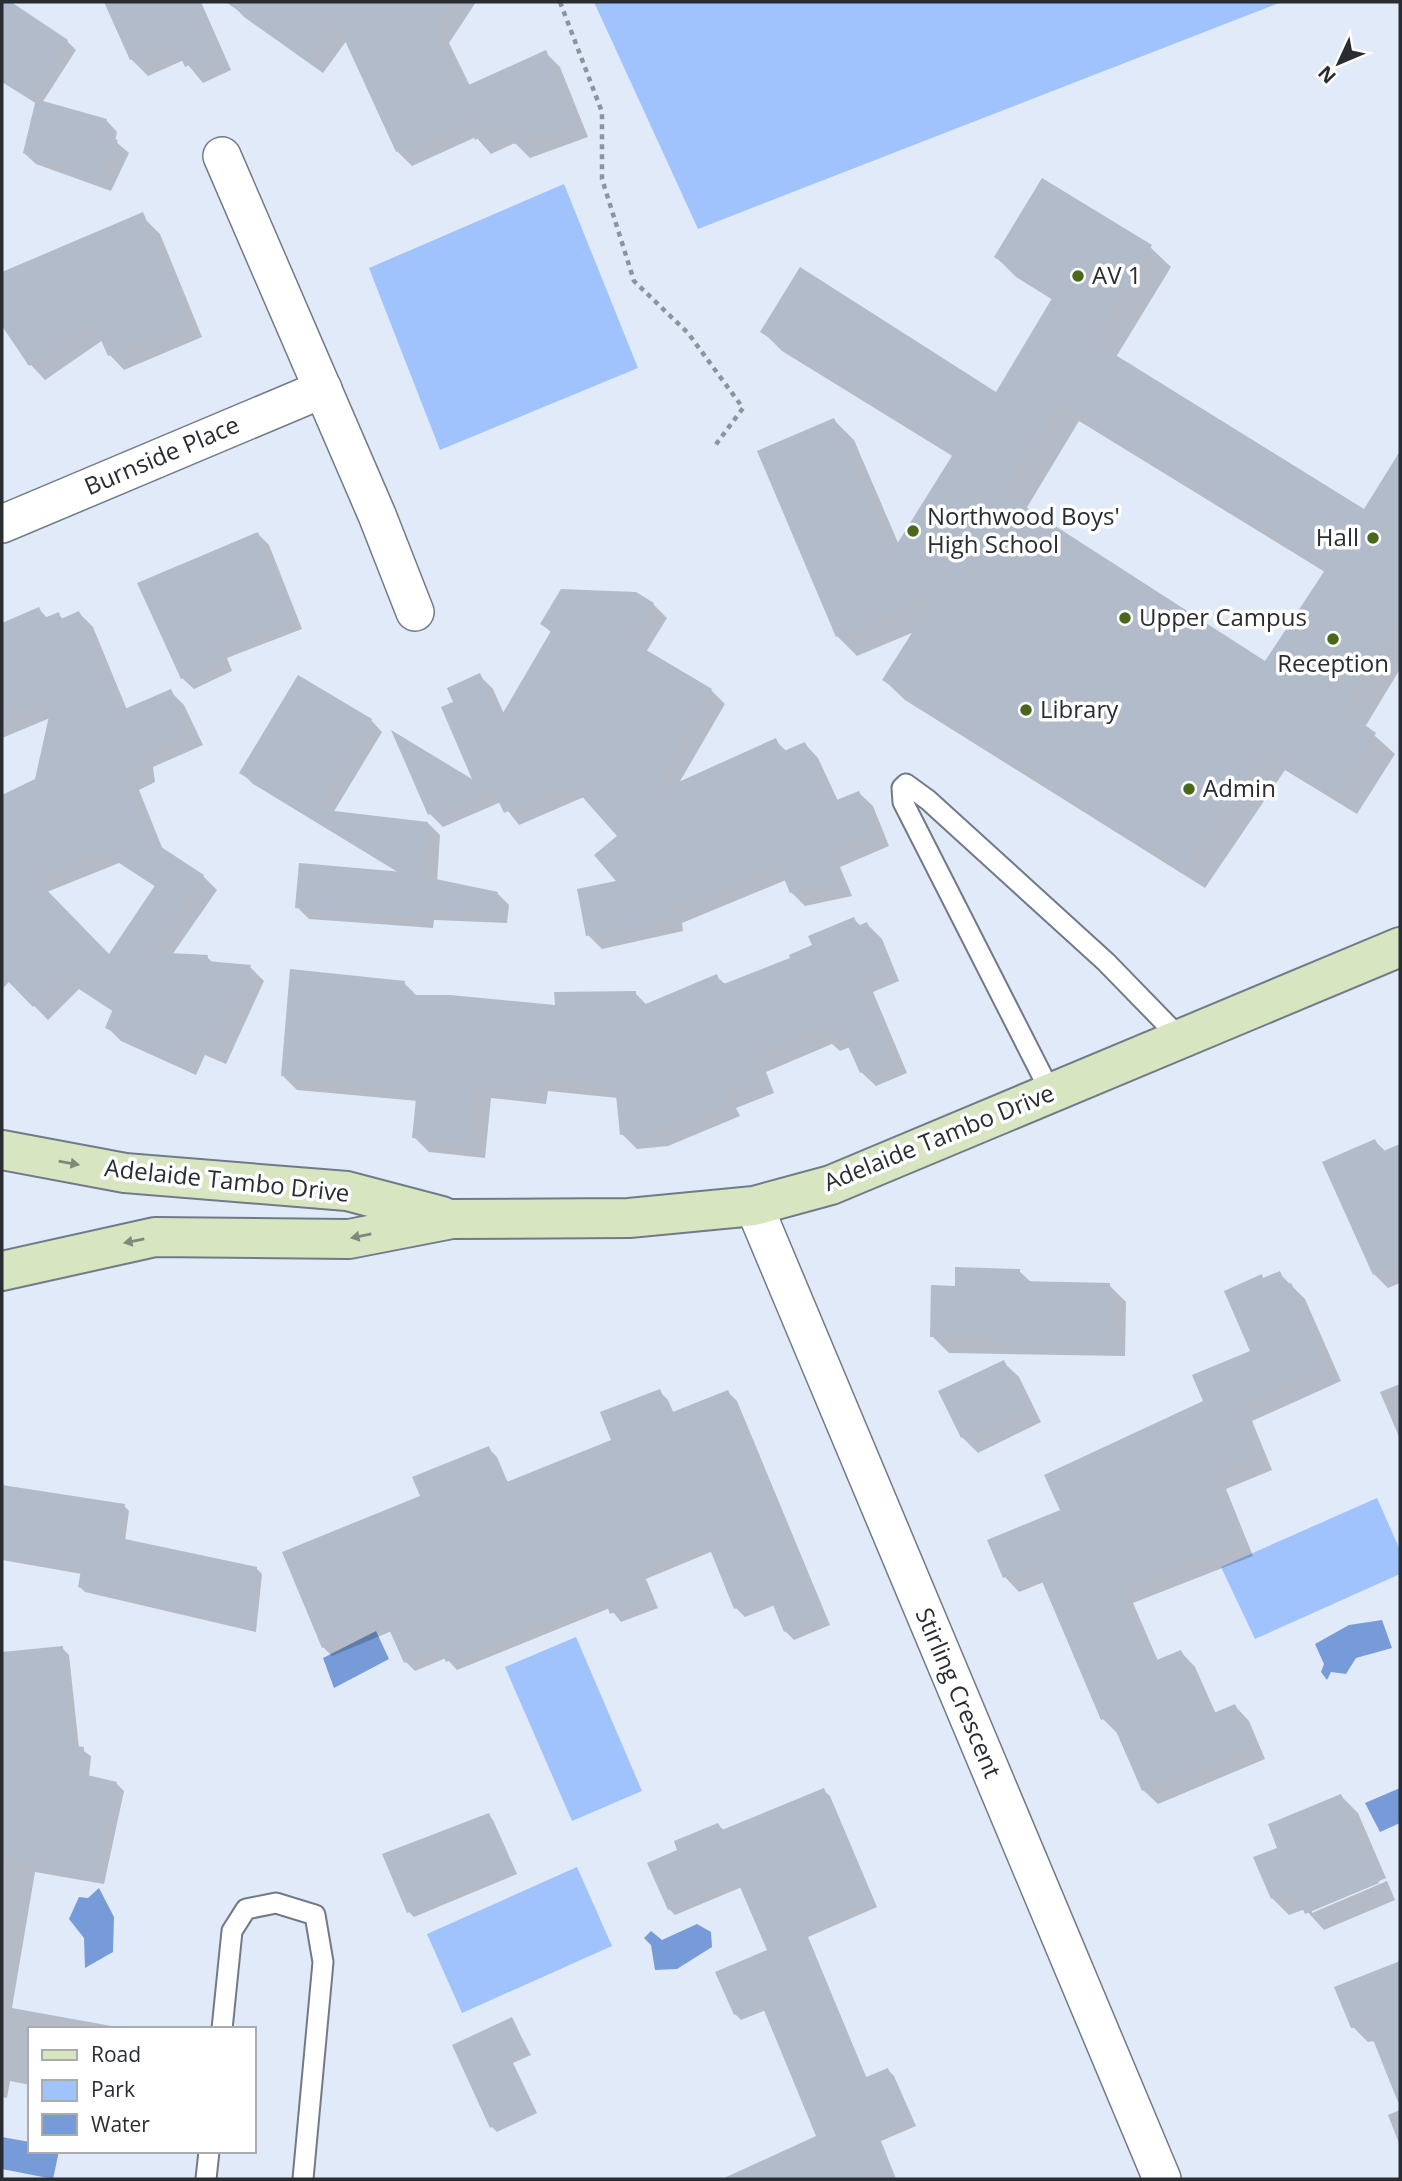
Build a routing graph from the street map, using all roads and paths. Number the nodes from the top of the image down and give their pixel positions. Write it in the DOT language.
graph roads {
  1 [pos="561,2"];
  2 [pos="222,156"];
  3 [pos="323,389"];
  4 [pos="714,447"];
  5 [pos="2,524"];
  6 [pos="415,612"];
  7 [pos="1400,947"];
  8 [pos="1180,1038"];
  9 [pos="1051,1093"];
  10 [pos="2,1150"];
  11 [pos="754,1206"];
  12 [pos="452,1219"];
  13 [pos="2,1271"];
  14 [pos="222,2027"];
  15 [pos="209,2153"];
  16 [pos="206,2179"];
  17 [pos="303,2179"];
  18 [pos="1162,2179"];
  1 -- 4 [label="path"];
  2 -- 3 [label="street"];
  3 -- 5 [label="street, Burnside Place"];
  3 -- 6 [label="street"];
  7 -- 8 [label="street, Adelaide Tambo Drive"];
  8 -- 9 [label="street, Adelaide Tambo Drive"];
  8 -- 9 [label="lane"];
  9 -- 11 [label="street, Adelaide Tambo Drive"];
  10 -- 12 [label="street, Adelaide Tambo Drive, one-way"];
  11 -- 12 [label="street, Adelaide Tambo Drive"];
  11 -- 18 [label="street, Stirling Crescent"];
  12 -- 13 [label="street, Adelaide Tambo Drive, one-way"];
  14 -- 17 [label="lane"];
  15 -- 16 [label="lane"];
}
